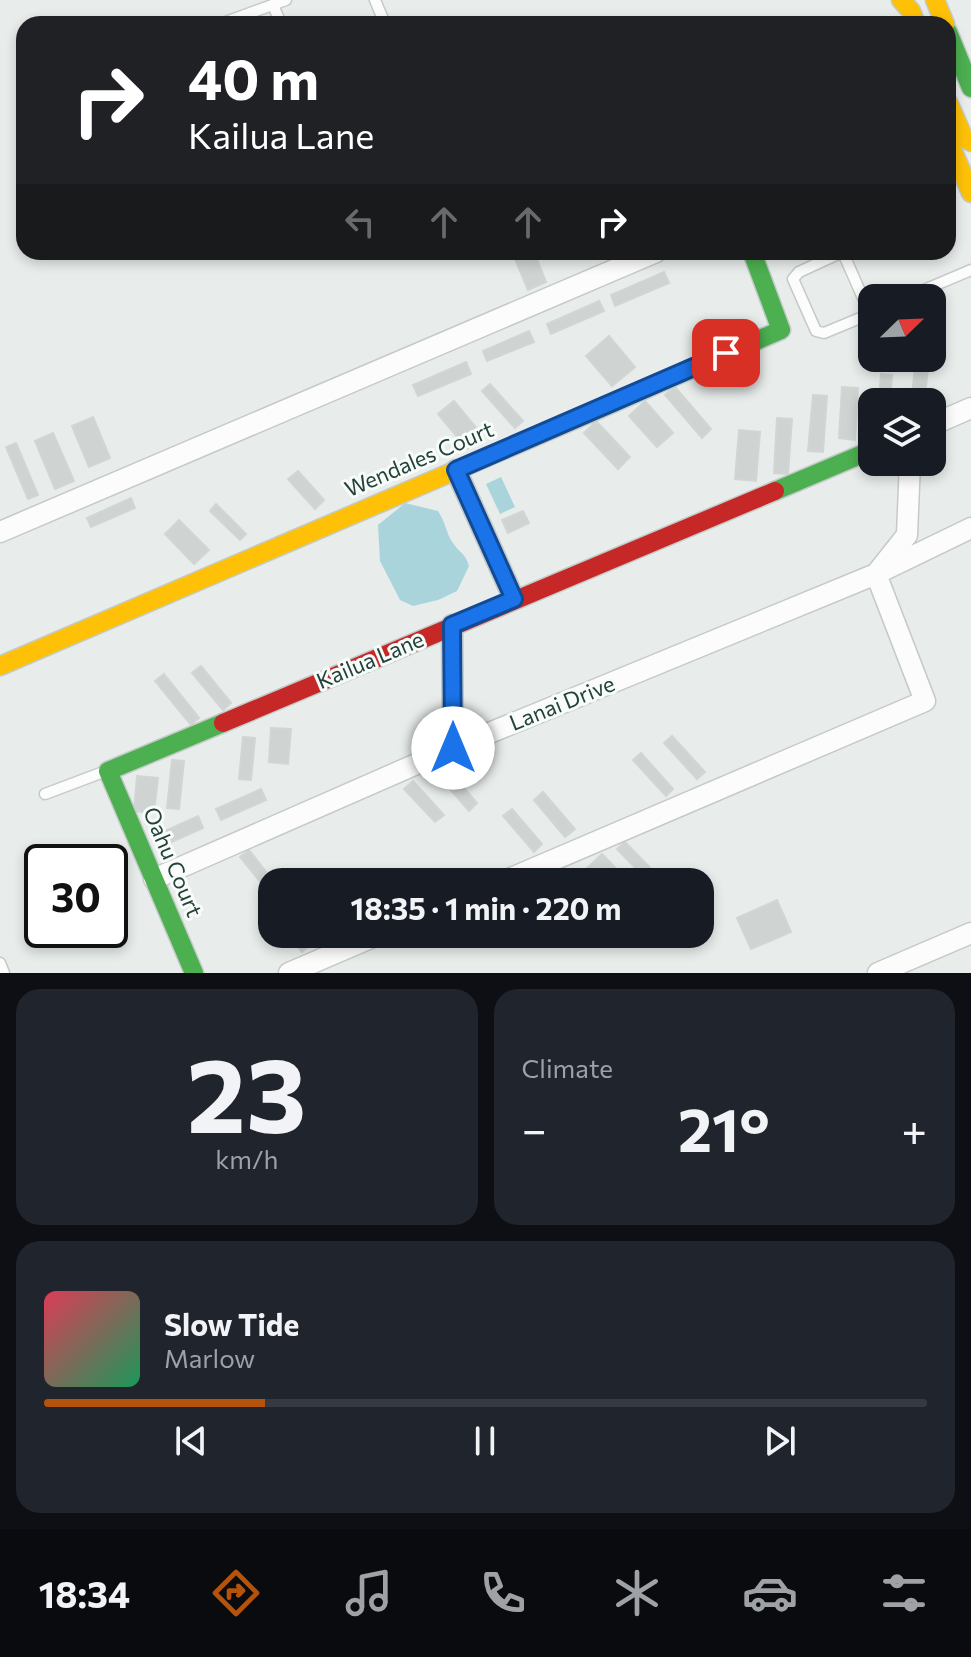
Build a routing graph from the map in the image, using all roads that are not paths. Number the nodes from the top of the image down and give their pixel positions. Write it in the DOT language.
graph roads {
  1 [pos="286,0"];
  2 [pos="901,0"];
  3 [pos="273,5"];
  4 [pos="239,16"];
  5 [pos="278,16"];
  6 [pos="913,16"];
  7 [pos="956,51"];
  8 [pos="971,88"];
  9 [pos="956,120"];
  10 [pos="956,143"];
  11 [pos="956,150"];
  12 [pos="971,193"];
  13 [pos="637,260"];
  14 [pos="755,260"];
  15 [pos="825,260"];
  16 [pos="846,260"];
  17 [pos="971,270"];
  18 [pos="938,284"];
  19 [pos="871,313"];
  20 [pos="971,408"];
  21 [pos="946,419"];
  22 [pos="858,456"];
  23 [pos="456,470"];
  24 [pos="909,476"];
  25 [pos="971,528"];
  26 [pos="0,532"];
  27 [pos="876,574"];
  28 [pos="514,599"];
  29 [pos="452,625"];
  30 [pos="0,666"];
  31 [pos="453,748"];
  32 [pos="108,771"];
  33 [pos="45,794"];
  34 [pos="535,868"];
  35 [pos="154,879"];
  36 [pos="971,933"];
  37 [pos="347,948"];
  38 [pos="0,963"];
  39 [pos="4,973"];
  40 [pos="194,973"];
  41 [pos="289,973"];
  42 [pos="878,973"];
  1 -- 3 [label="lane"];
  2 -- 6 [label="street"];
  3 -- 4 [label="lane"];
  3 -- 5 [label="lane"];
  7 -- 8 [label="street"];
  9 -- 10 [label="street"];
  11 -- 12 [label="street"];
  13 -- 26 [label="street"];
  14 -- 23 [label="street, Wendales Court"];
  15 -- 19 [label="lane"];
  16 -- 19 [label="lane"];
  17 -- 18 [label="lane"];
  20 -- 21 [label="street"];
  22 -- 28 [label="street, Kailua Lane"];
  23 -- 28 [label="street"];
  23 -- 30 [label="street, Wendales Court"];
  24 -- 27 [label="street"];
  25 -- 27 [label="street, Lanai Drive"];
  27 -- 31 [label="street, Lanai Drive"];
  27 -- 34 [label="street"];
  28 -- 29 [label="street, Kailua Lane"];
  29 -- 31 [label="street"];
  29 -- 32 [label="street, Kailua Lane"];
  31 -- 35 [label="street, Lanai Drive"];
  32 -- 33 [label="lane, Kailua Lane"];
  32 -- 35 [label="street, Oahu Court"];
  35 -- 40 [label="street, Oahu Court"];
  36 -- 42 [label="street"];
  37 -- 41 [label="street"];
  38 -- 39 [label="lane"];
}
